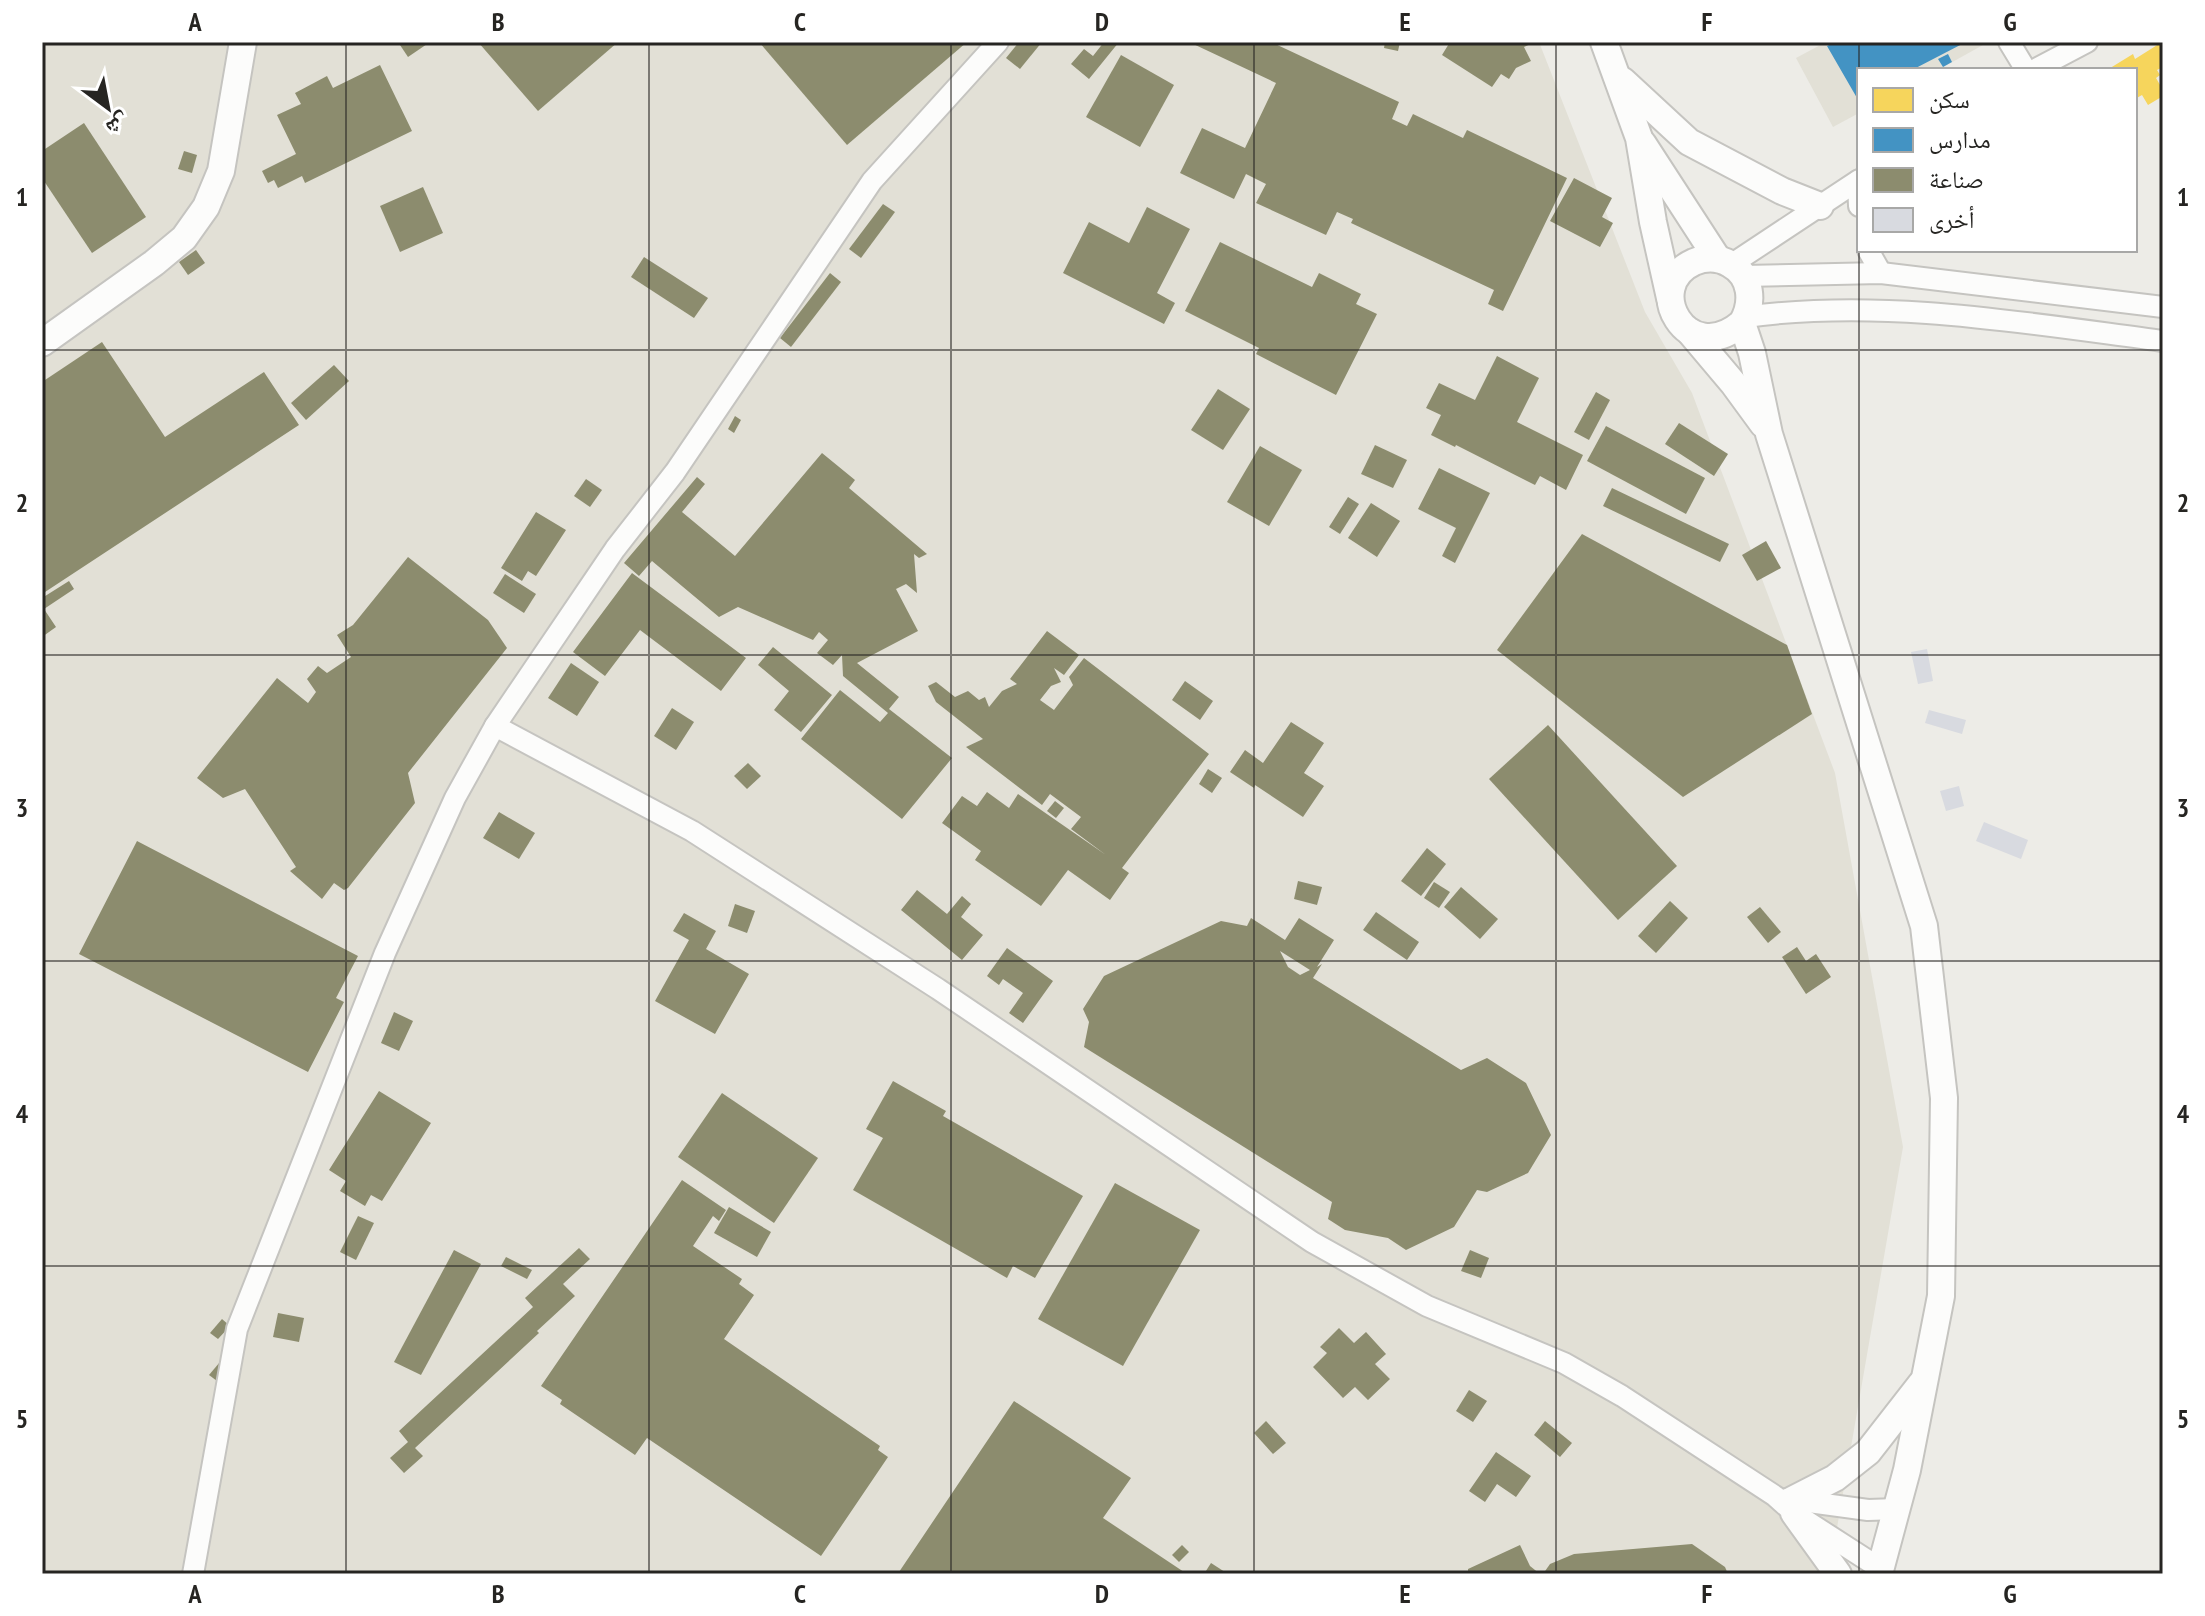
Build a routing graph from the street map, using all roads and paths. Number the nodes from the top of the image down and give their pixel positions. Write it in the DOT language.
graph roads {
  1 [pos="243,42"];
  2 [pos="998,42"];
  3 [pos="1604,42"];
  4 [pos="2009,42"];
  5 [pos="2087,42"];
  6 [pos="2025,68"];
  7 [pos="2038,68"];
  8 [pos="1619,77"];
  9 [pos="1639,138"];
  10 [pos="1857,181"];
  11 [pos="1820,206"];
  12 [pos="1869,252"];
  13 [pos="1731,266"];
  14 [pos="1881,273"];
  15 [pos="1670,298"];
  16 [pos="2163,307"];
  17 [pos="1744,320"];
  18 [pos="1690,332"];
  19 [pos="2163,341"];
  20 [pos="42,343"];
  21 [pos="1769,434"];
  22 [pos="495,726"];
  23 [pos="1925,1377"];
  24 [pos="1787,1503"];
  25 [pos="1897,1509"];
  26 [pos="1880,1572"];
  27 [pos="193,1574"];
  28 [pos="1838,1574"];
  1 -- 20 [label="main road"];
  2 -- 22 [label="street"];
  3 -- 8 [label="main road"];
  4 -- 6 [label="street"];
  5 -- 7 [label="street"];
  8 -- 9 [label="main road"];
  8 -- 11 [label="main road"];
  9 -- 13 [label="main road"];
  9 -- 15 [label="main road"];
  10 -- 11 [label="street"];
  11 -- 13 [label="street"];
  12 -- 14 [label="street"];
  13 -- 14 [label="street"];
  13 -- 15 [label="main road"];
  13 -- 17 [label="main road"];
  14 -- 16 [label="street"];
  15 -- 18 [label="main road"];
  17 -- 18 [label="main road"];
  17 -- 19 [label="street"];
  17 -- 21 [label="main road"];
  18 -- 21 [label="main road"];
  21 -- 23 [label="main road"];
  22 -- 24 [label="street"];
  22 -- 27 [label="street"];
  23 -- 24 [label="main road"];
  23 -- 25 [label="main road"];
  24 -- 25 [label="street"];
  24 -- 26 [label="street"];
  24 -- 28 [label="main road"];
  25 -- 26 [label="main road"];
}
